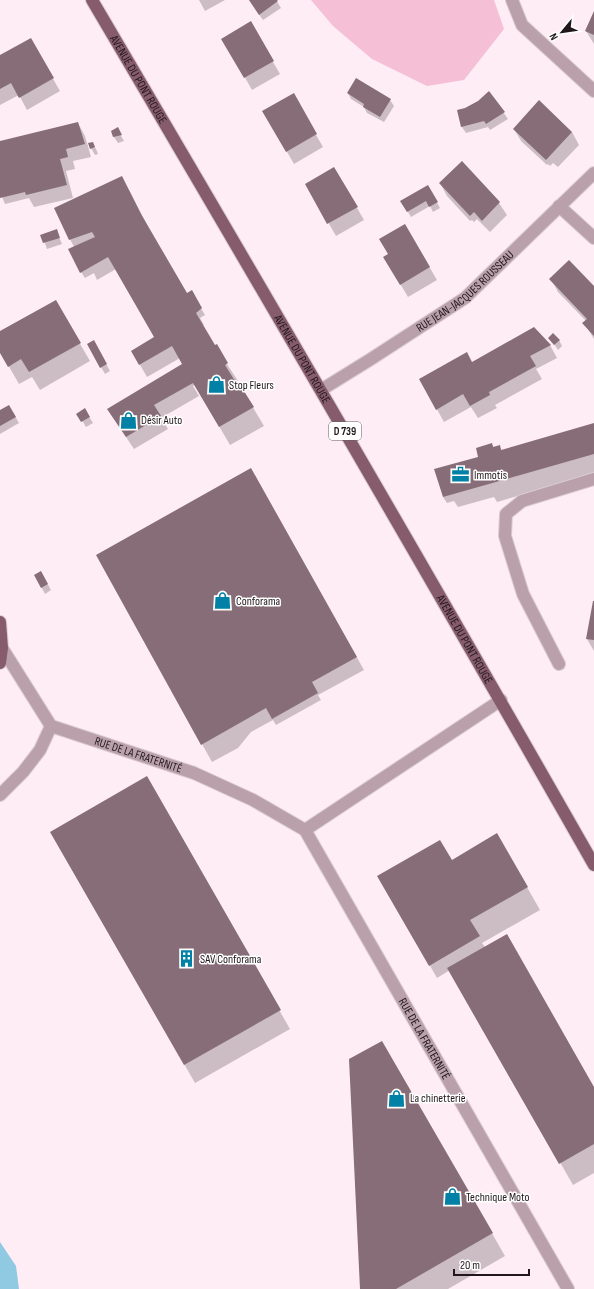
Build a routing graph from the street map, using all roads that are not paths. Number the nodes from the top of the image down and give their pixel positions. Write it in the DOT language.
graph roads {
  1 [pos="92,0"];
  2 [pos="512,0"];
  3 [pos="594,91"];
  4 [pos="594,173"];
  5 [pos="559,206"];
  6 [pos="594,238"];
  7 [pos="321,390"];
  8 [pos="594,479"];
  9 [pos="0,622"];
  10 [pos="2,648"];
  11 [pos="0,663"];
  12 [pos="559,664"];
  13 [pos="501,700"];
  14 [pos="51,726"];
  15 [pos="0,795"];
  16 [pos="305,830"];
  17 [pos="594,865"];
  18 [pos="568,1289"];
  1 -- 7 [label="main road, AVENUE DU PONT ROUGE / D 739"];
  2 -- 3 [label="street"];
  4 -- 5 [label="street, RUE JEAN-JACQUES ROUSSEAU"];
  5 -- 6 [label="street"];
  5 -- 7 [label="street, RUE JEAN-JACQUES ROUSSEAU"];
  7 -- 13 [label="main road, AVENUE DU PONT ROUGE / D 739"];
  8 -- 12 [label="street"];
  9 -- 10 [label="main road"];
  10 -- 11 [label="main road"];
  10 -- 14 [label="street"];
  13 -- 16 [label="street"];
  13 -- 17 [label="main road, AVENUE DU PONT ROUGE / D 739"];
  14 -- 15 [label="street"];
  14 -- 16 [label="street, RUE DE LA FRATERNITÉ"];
  16 -- 18 [label="street, RUE DE LA FRATERNITÉ"];
}
